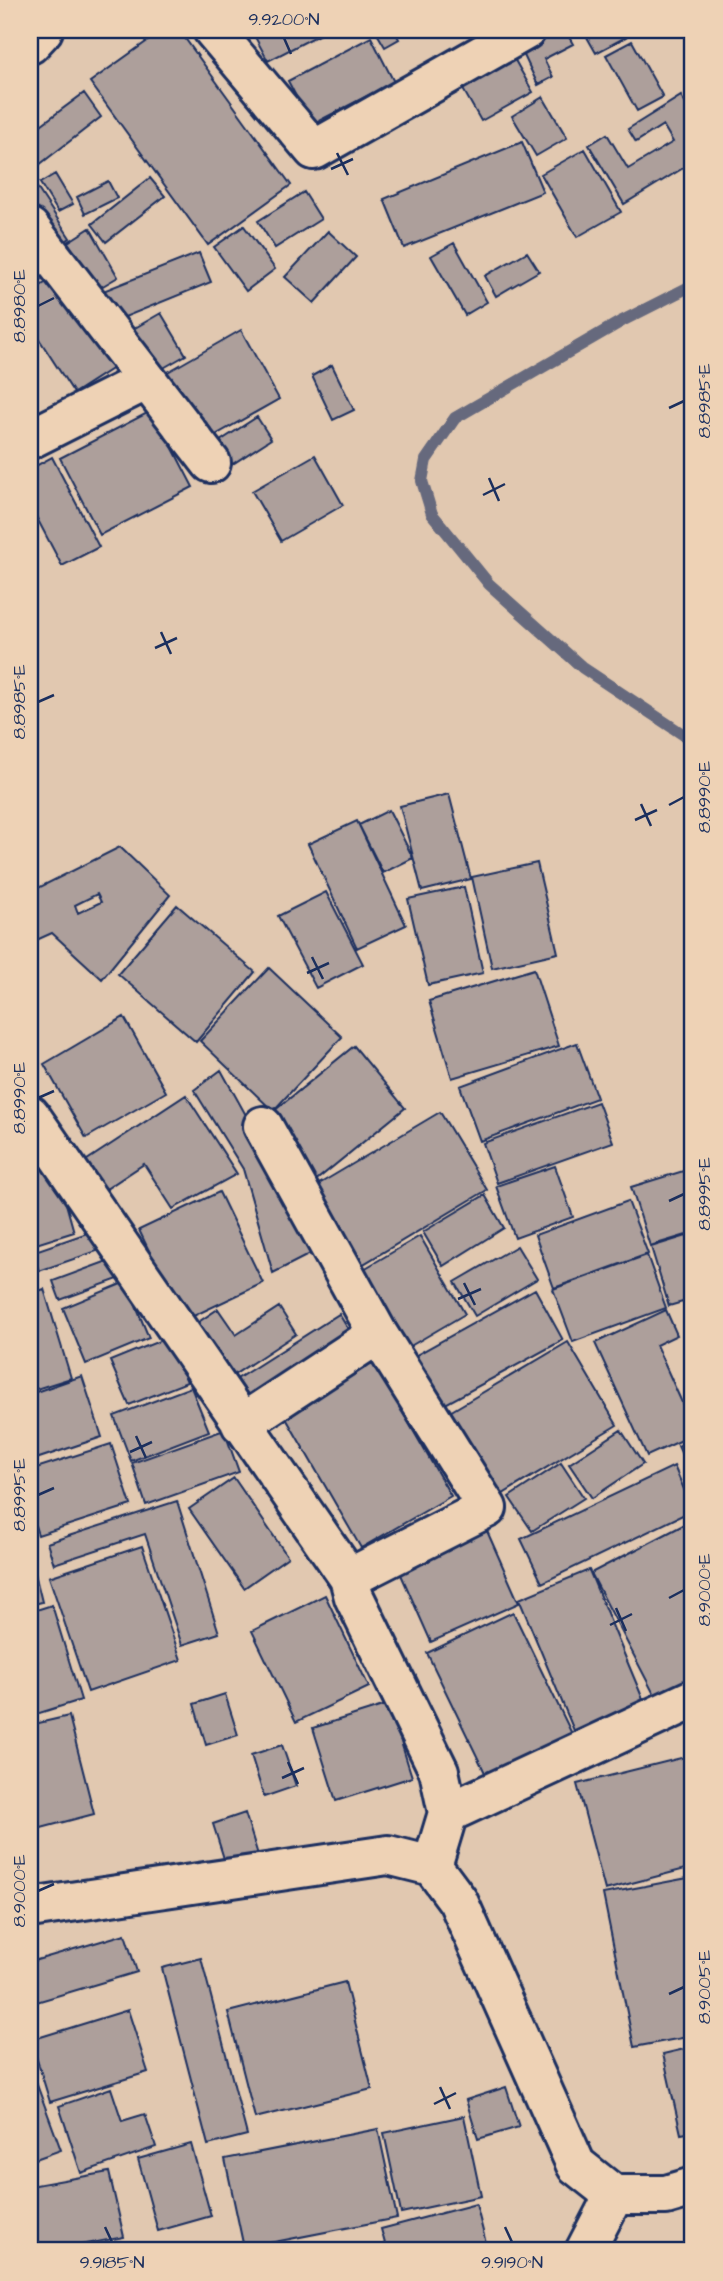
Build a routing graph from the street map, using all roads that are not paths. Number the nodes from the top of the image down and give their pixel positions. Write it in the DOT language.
graph roads {
  1 [pos="43,30"];
  2 [pos="213,30"];
  3 [pos="526,30"];
  4 [pos="30,44"];
  5 [pos="30,229"];
  6 [pos="147,380"];
  7 [pos="30,439"];
  8 [pos="211,463"];
  9 [pos="30,1115"];
  10 [pos="263,1126"];
  11 [pos="378,1334"];
  12 [pos="241,1424"];
  13 [pos="349,1578"];
  14 [pos="693,1699"];
  15 [pos="448,1813"];
  16 [pos="432,1866"];
  17 [pos="30,1908"];
  18 [pos="693,2187"];
  19 [pos="614,2195"];
  20 [pos="585,2251"];
  1 -- 4 [label="street"];
  2 -- 3 [label="street"];
  5 -- 6 [label="street"];
  6 -- 7 [label="street"];
  6 -- 8 [label="street"];
  9 -- 12 [label="street"];
  10 -- 11 [label="street"];
  11 -- 12 [label="street"];
  11 -- 13 [label="street"];
  12 -- 13 [label="street"];
  13 -- 15 [label="street"];
  14 -- 15 [label="street"];
  15 -- 16 [label="street"];
  16 -- 17 [label="street"];
  16 -- 19 [label="street"];
  18 -- 19 [label="street"];
  19 -- 20 [label="street"];
}
